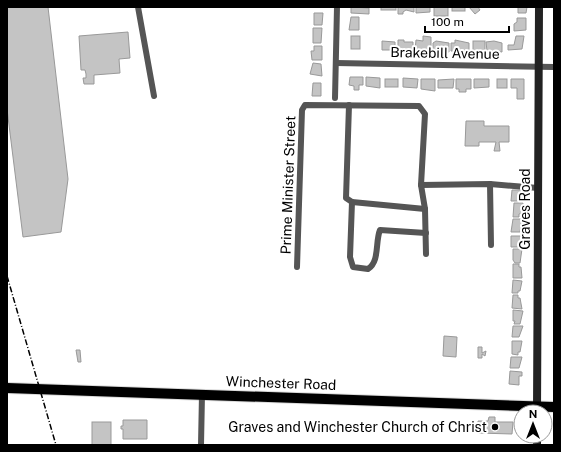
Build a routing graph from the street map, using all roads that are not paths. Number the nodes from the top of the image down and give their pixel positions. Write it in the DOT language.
graph roads {
  1 [pos="138,7"];
  2 [pos="337,7"];
  3 [pos="539,7"];
  4 [pos="336,63"];
  5 [pos="538,67"];
  6 [pos="554,67"];
  7 [pos="154,96"];
  8 [pos="335,98"];
  9 [pos="349,105"];
  10 [pos="490,184"];
  11 [pos="421,185"];
  12 [pos="538,188"];
  13 [pos="352,202"];
  14 [pos="425,208"];
  15 [pos="426,233"];
  16 [pos="491,245"];
  17 [pos="426,254"];
  18 [pos="297,267"];
  19 [pos="7,388"];
  20 [pos="202,394"];
  21 [pos="537,404"];
  22 [pos="513,408"];
  23 [pos="200,445"];
  1 -- 7 [label="street"];
  2 -- 4 [label="street"];
  3 -- 5 [label="street, Graves Road"];
  4 -- 5 [label="street, Brakebill Avenue"];
  4 -- 8 [label="street"];
  5 -- 6 [label="street, Brakebill Avenue"];
  5 -- 12 [label="street, Graves Road"];
  9 -- 11 [label="street"];
  9 -- 13 [label="street"];
  9 -- 18 [label="street, Prime Minister Street"];
  10 -- 11 [label="street"];
  10 -- 12 [label="street"];
  10 -- 16 [label="street"];
  11 -- 14 [label="street"];
  12 -- 21 [label="street, Graves Road"];
  13 -- 14 [label="street"];
  13 -- 15 [label="street"];
  14 -- 15 [label="street"];
  15 -- 17 [label="street"];
  19 -- 20 [label="main road, Winchester Road"];
  20 -- 22 [label="main road, Winchester Road"];
  20 -- 23 [label="street"];
}
